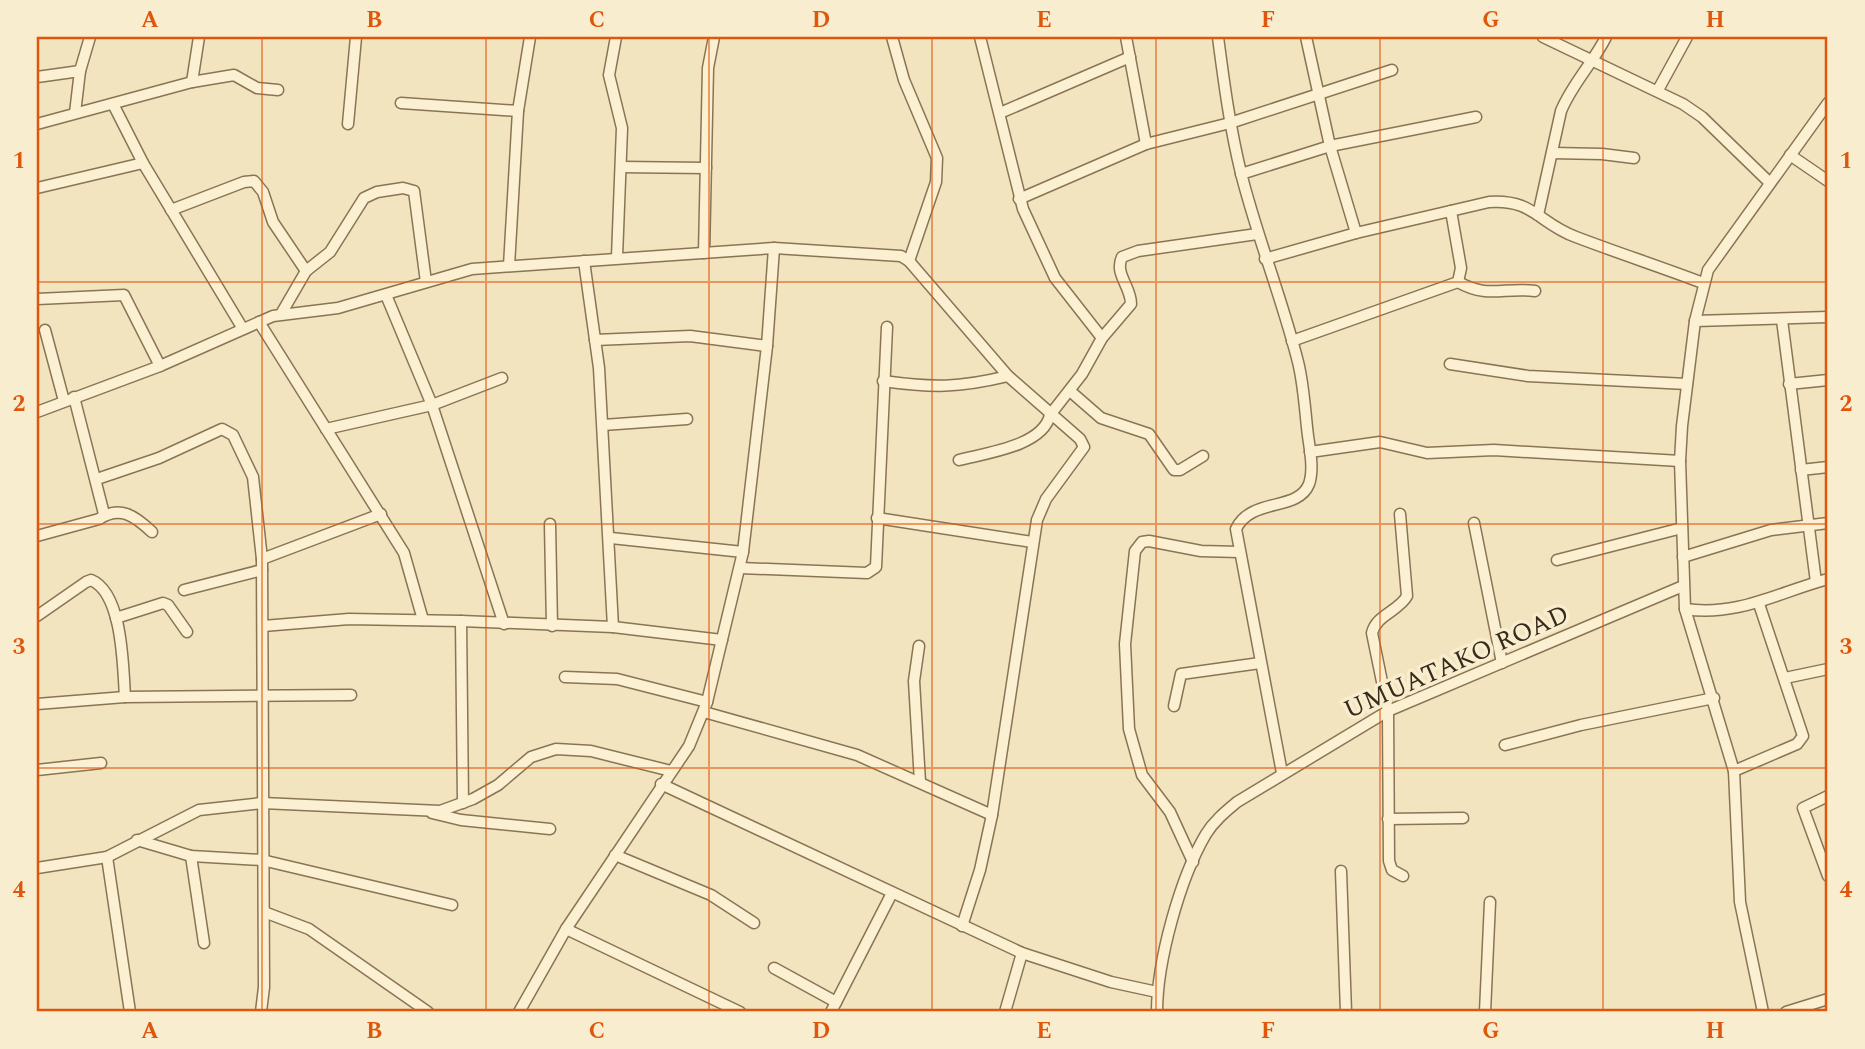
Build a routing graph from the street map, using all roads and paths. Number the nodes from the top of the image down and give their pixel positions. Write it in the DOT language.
graph roads {
  1 [pos="90,37"];
  2 [pos="199,37"];
  3 [pos="356,37"];
  4 [pos="530,37"];
  5 [pos="615,37"];
  6 [pos="714,37"];
  7 [pos="892,37"];
  8 [pos="980,37"];
  9 [pos="1126,37"];
  10 [pos="1218,37"];
  11 [pos="1306,37"];
  12 [pos="1543,37"];
  13 [pos="1605,37"];
  14 [pos="1686,37"];
  15 [pos="1130,57"];
  16 [pos="1595,60"];
  17 [pos="1392,70"];
  18 [pos="80,71"];
  19 [pos="37,77"];
  20 [pos="192,82"];
  21 [pos="278,90"];
  22 [pos="1658,90"];
  23 [pos="1318,94"];
  24 [pos="401,103"];
  25 [pos="1828,103"];
  26 [pos="113,104"];
  27 [pos="518,111"];
  28 [pos="75,113"];
  29 [pos="1000,113"];
  30 [pos="1476,117"];
  31 [pos="1230,123"];
  32 [pos="37,124"];
  33 [pos="348,124"];
  34 [pos="1146,144"];
  35 [pos="1331,146"];
  36 [pos="1552,153"];
  37 [pos="1790,155"];
  38 [pos="1634,158"];
  39 [pos="143,163"];
  40 [pos="621,167"];
  41 [pos="706,168"];
  42 [pos="1241,174"];
  43 [pos="1828,181"];
  44 [pos="1769,182"];
  45 [pos="37,188"];
  46 [pos="1019,199"];
  47 [pos="171,209"];
  48 [pos="1451,211"];
  49 [pos="1538,215"];
  50 [pos="1356,233"];
  51 [pos="1257,234"];
  52 [pos="774,248"];
  53 [pos="704,253"];
  54 [pos="617,257"];
  55 [pos="1265,260"];
  56 [pos="584,261"];
  57 [pos="909,261"];
  58 [pos="509,266"];
  59 [pos="306,271"];
  60 [pos="426,282"];
  61 [pos="1458,282"];
  62 [pos="1703,283"];
  63 [pos="1535,291"];
  64 [pos="386,295"];
  65 [pos="37,299"];
  66 [pos="281,314"];
  67 [pos="1828,317"];
  68 [pos="1782,320"];
  69 [pos="1695,321"];
  70 [pos="259,322"];
  71 [pos="887,327"];
  72 [pos="243,329"];
  73 [pos="45,330"];
  74 [pos="1102,338"];
  75 [pos="595,340"];
  76 [pos="1292,341"];
  77 [pos="767,346"];
  78 [pos="1450,364"];
  79 [pos="160,366"];
  80 [pos="1008,376"];
  81 [pos="502,378"];
  82 [pos="1828,380"];
  83 [pos="883,381"];
  84 [pos="1789,383"];
  85 [pos="1688,384"];
  86 [pos="1070,391"];
  87 [pos="69,399"];
  88 [pos="432,405"];
  89 [pos="37,412"];
  90 [pos="1050,415"];
  91 [pos="687,419"];
  92 [pos="603,425"];
  93 [pos="326,429"];
  94 [pos="1310,452"];
  95 [pos="1203,456"];
  96 [pos="959,460"];
  97 [pos="1680,461"];
  98 [pos="1828,467"];
  99 [pos="1801,470"];
  100 [pos="97,479"];
  101 [pos="104,514"];
  102 [pos="381,514"];
  103 [pos="1401,514"];
  104 [pos="877,518"];
  105 [pos="1474,523"];
  106 [pos="1828,523"];
  107 [pos="550,524"];
  108 [pos="1808,525"];
  109 [pos="1682,528"];
  110 [pos="152,532"];
  111 [pos="37,536"];
  112 [pos="611,538"];
  113 [pos="1032,542"];
  114 [pos="743,552"];
  115 [pos="1239,552"];
  116 [pos="1683,557"];
  117 [pos="1557,560"];
  118 [pos="262,564"];
  119 [pos="740,568"];
  120 [pos="1828,579"];
  121 [pos="1816,582"];
  122 [pos="1683,586"];
  123 [pos="184,590"];
  124 [pos="1759,604"];
  125 [pos="1685,609"];
  126 [pos="37,616"];
  127 [pos="116,618"];
  128 [pos="424,620"];
  129 [pos="461,621"];
  130 [pos="504,624"];
  131 [pos="263,626"];
  132 [pos="552,626"];
  133 [pos="613,627"];
  134 [pos="187,632"];
  135 [pos="722,640"];
  136 [pos="919,646"];
  137 [pos="1261,663"];
  138 [pos="1502,663"];
  139 [pos="1828,669"];
  140 [pos="565,677"];
  141 [pos="1785,678"];
  142 [pos="351,695"];
  143 [pos="125,697"];
  144 [pos="264,697"];
  145 [pos="1714,698"];
  146 [pos="37,704"];
  147 [pos="1174,706"];
  148 [pos="705,707"];
  149 [pos="1388,711"];
  150 [pos="1505,745"];
  151 [pos="101,763"];
  152 [pos="37,770"];
  153 [pos="671,771"];
  154 [pos="1734,771"];
  155 [pos="1282,773"];
  156 [pos="920,782"];
  157 [pos="660,784"];
  158 [pos="1828,796"];
  159 [pos="262,803"];
  160 [pos="463,803"];
  161 [pos="424,811"];
  162 [pos="992,815"];
  163 [pos="1463,818"];
  164 [pos="1388,819"];
  165 [pos="550,829"];
  166 [pos="137,840"];
  167 [pos="191,856"];
  168 [pos="615,856"];
  169 [pos="107,857"];
  170 [pos="262,860"];
  171 [pos="1193,862"];
  172 [pos="37,868"];
  173 [pos="1341,871"];
  174 [pos="1403,876"];
  175 [pos="1828,876"];
  176 [pos="892,893"];
  177 [pos="1490,902"];
  178 [pos="452,905"];
  179 [pos="264,912"];
  180 [pos="754,923"];
  181 [pos="962,926"];
  182 [pos="566,929"];
  183 [pos="204,943"];
  184 [pos="1022,953"];
  185 [pos="774,968"];
  186 [pos="1157,992"];
  187 [pos="1828,999"];
  188 [pos="834,1007"];
  189 [pos="130,1012"];
  190 [pos="261,1012"];
  191 [pos="428,1012"];
  192 [pos="519,1012"];
  193 [pos="740,1012"];
  194 [pos="1005,1012"];
  195 [pos="1157,1012"];
  196 [pos="1346,1012"];
  197 [pos="1485,1012"];
  198 [pos="1763,1012"];
  199 [pos="1786,1012"];
  1 -- 18 [label="street"];
  2 -- 20 [label="street"];
  3 -- 33 [label="street"];
  4 -- 27 [label="street"];
  5 -- 40 [label="street"];
  6 -- 41 [label="street"];
  7 -- 57 [label="street"];
  8 -- 29 [label="street"];
  9 -- 15 [label="street"];
  10 -- 31 [label="street"];
  11 -- 23 [label="street"];
  12 -- 16 [label="street"];
  13 -- 16 [label="street"];
  14 -- 22 [label="street"];
  15 -- 29 [label="street"];
  15 -- 34 [label="street"];
  16 -- 22 [label="street"];
  16 -- 36 [label="street"];
  17 -- 23 [label="street"];
  18 -- 19 [label="street"];
  18 -- 28 [label="street"];
  20 -- 21 [label="street"];
  20 -- 26 [label="street"];
  22 -- 44 [label="street"];
  23 -- 31 [label="street"];
  23 -- 35 [label="street"];
  24 -- 27 [label="street"];
  25 -- 37 [label="street"];
  26 -- 28 [label="street"];
  26 -- 39 [label="street"];
  27 -- 58 [label="street"];
  28 -- 32 [label="street"];
  29 -- 46 [label="street"];
  30 -- 35 [label="street"];
  31 -- 34 [label="street"];
  31 -- 42 [label="street"];
  34 -- 46 [label="street"];
  35 -- 42 [label="street"];
  35 -- 50 [label="street"];
  36 -- 38 [label="street"];
  36 -- 49 [label="street"];
  37 -- 43 [label="street"];
  37 -- 44 [label="street"];
  39 -- 45 [label="street"];
  39 -- 47 [label="street"];
  40 -- 41 [label="street"];
  40 -- 54 [label="street"];
  41 -- 53 [label="street"];
  42 -- 51 [label="street"];
  44 -- 62 [label="street"];
  46 -- 74 [label="street"];
  47 -- 59 [label="street"];
  47 -- 72 [label="street"];
  48 -- 49 [label="street"];
  48 -- 50 [label="street"];
  48 -- 61 [label="street"];
  49 -- 62 [label="street"];
  50 -- 55 [label="street"];
  51 -- 55 [label="street"];
  51 -- 74 [label="street"];
  52 -- 53 [label="street"];
  52 -- 57 [label="street"];
  52 -- 77 [label="street"];
  53 -- 54 [label="street"];
  54 -- 56 [label="street"];
  55 -- 76 [label="street"];
  56 -- 58 [label="street"];
  56 -- 75 [label="street"];
  57 -- 80 [label="street"];
  58 -- 60 [label="street"];
  59 -- 60 [label="street"];
  59 -- 66 [label="street"];
  60 -- 64 [label="street"];
  61 -- 63 [label="street"];
  61 -- 76 [label="street"];
  62 -- 69 [label="street"];
  64 -- 66 [label="street"];
  64 -- 88 [label="street"];
  65 -- 79 [label="street"];
  66 -- 70 [label="street"];
  67 -- 68 [label="street"];
  68 -- 69 [label="street"];
  68 -- 84 [label="street"];
  69 -- 85 [label="street"];
  70 -- 72 [label="street"];
  70 -- 93 [label="street"];
  71 -- 83 [label="street"];
  72 -- 79 [label="street"];
  73 -- 87 [label="street"];
  74 -- 86 [label="street"];
  75 -- 77 [label="street"];
  75 -- 92 [label="street"];
  76 -- 94 [label="street"];
  77 -- 114 [label="street"];
  78 -- 85 [label="street"];
  79 -- 87 [label="street"];
  80 -- 83 [label="street"];
  80 -- 90 [label="street"];
  81 -- 88 [label="street"];
  82 -- 84 [label="street"];
  83 -- 104 [label="street"];
  84 -- 99 [label="street"];
  85 -- 97 [label="street"];
  86 -- 90 [label="street"];
  86 -- 95 [label="street"];
  87 -- 89 [label="street"];
  87 -- 100 [label="street"];
  88 -- 93 [label="street"];
  88 -- 130 [label="street"];
  90 -- 96 [label="street"];
  90 -- 113 [label="street"];
  91 -- 92 [label="street"];
  92 -- 112 [label="street"];
  93 -- 102 [label="street"];
  94 -- 97 [label="street"];
  94 -- 115 [label="street"];
  97 -- 109 [label="street"];
  98 -- 99 [label="street"];
  99 -- 108 [label="street"];
  100 -- 101 [label="street"];
  100 -- 118 [label="street"];
  101 -- 110 [label="street"];
  101 -- 111 [label="street"];
  102 -- 118 [label="street"];
  102 -- 128 [label="street"];
  103 -- 149 [label="street"];
  104 -- 113 [label="street"];
  104 -- 119 [label="street"];
  105 -- 138 [label="street"];
  106 -- 108 [label="street"];
  107 -- 132 [label="street"];
  108 -- 116 [label="street"];
  108 -- 121 [label="street"];
  109 -- 116 [label="street"];
  109 -- 117 [label="street"];
  112 -- 114 [label="street"];
  112 -- 133 [label="street"];
  113 -- 162 [label="street"];
  114 -- 119 [label="street"];
  115 -- 137 [label="street"];
  115 -- 171 [label="street"];
  116 -- 122 [label="street"];
  118 -- 123 [label="street"];
  118 -- 131 [label="street"];
  119 -- 135 [label="street"];
  120 -- 121 [label="street"];
  121 -- 124 [label="street"];
  122 -- 125 [label="street"];
  122 -- 138 [label="street, UMUATAKO ROAD"];
  124 -- 125 [label="street"];
  124 -- 141 [label="street"];
  125 -- 145 [label="street"];
  126 -- 127 [label="street"];
  127 -- 134 [label="street"];
  127 -- 143 [label="street"];
  128 -- 129 [label="street"];
  128 -- 131 [label="street"];
  129 -- 130 [label="street"];
  129 -- 160 [label="street"];
  130 -- 132 [label="street"];
  131 -- 144 [label="street"];
  132 -- 133 [label="street"];
  133 -- 135 [label="street"];
  135 -- 148 [label="street"];
  136 -- 156 [label="street"];
  137 -- 147 [label="street"];
  137 -- 155 [label="street"];
  138 -- 149 [label="street, UMUATAKO ROAD"];
  139 -- 141 [label="street"];
  140 -- 148 [label="street"];
  141 -- 154 [label="street"];
  142 -- 144 [label="street"];
  143 -- 144 [label="street"];
  143 -- 146 [label="street"];
  144 -- 159 [label="street"];
  145 -- 150 [label="street"];
  145 -- 154 [label="street"];
  148 -- 153 [label="street"];
  148 -- 156 [label="street"];
  149 -- 155 [label="street, UMUATAKO ROAD"];
  149 -- 164 [label="street"];
  151 -- 152 [label="street"];
  153 -- 157 [label="street"];
  153 -- 160 [label="street"];
  154 -- 198 [label="street"];
  155 -- 171 [label="street, UMUATAKO ROAD"];
  156 -- 162 [label="street"];
  157 -- 168 [label="street"];
  157 -- 176 [label="street"];
  158 -- 175 [label="street"];
  159 -- 161 [label="street"];
  159 -- 166 [label="street"];
  159 -- 170 [label="street"];
  160 -- 161 [label="street"];
  161 -- 165 [label="street"];
  162 -- 181 [label="street"];
  163 -- 164 [label="street"];
  164 -- 174 [label="street"];
  166 -- 167 [label="street"];
  166 -- 169 [label="street"];
  167 -- 170 [label="street"];
  167 -- 183 [label="street"];
  168 -- 180 [label="street"];
  168 -- 182 [label="street"];
  169 -- 172 [label="street"];
  169 -- 189 [label="street"];
  170 -- 178 [label="street"];
  170 -- 179 [label="street"];
  171 -- 186 [label="street, UMUATAKO ROAD"];
  173 -- 196 [label="street"];
  176 -- 181 [label="street"];
  176 -- 188 [label="street"];
  177 -- 197 [label="street"];
  179 -- 190 [label="street"];
  179 -- 191 [label="street"];
  181 -- 184 [label="street"];
  182 -- 192 [label="street"];
  182 -- 193 [label="street"];
  184 -- 186 [label="street"];
  184 -- 194 [label="street"];
  185 -- 188 [label="street"];
  186 -- 195 [label="street, UMUATAKO ROAD"];
  187 -- 199 [label="street"];
}
